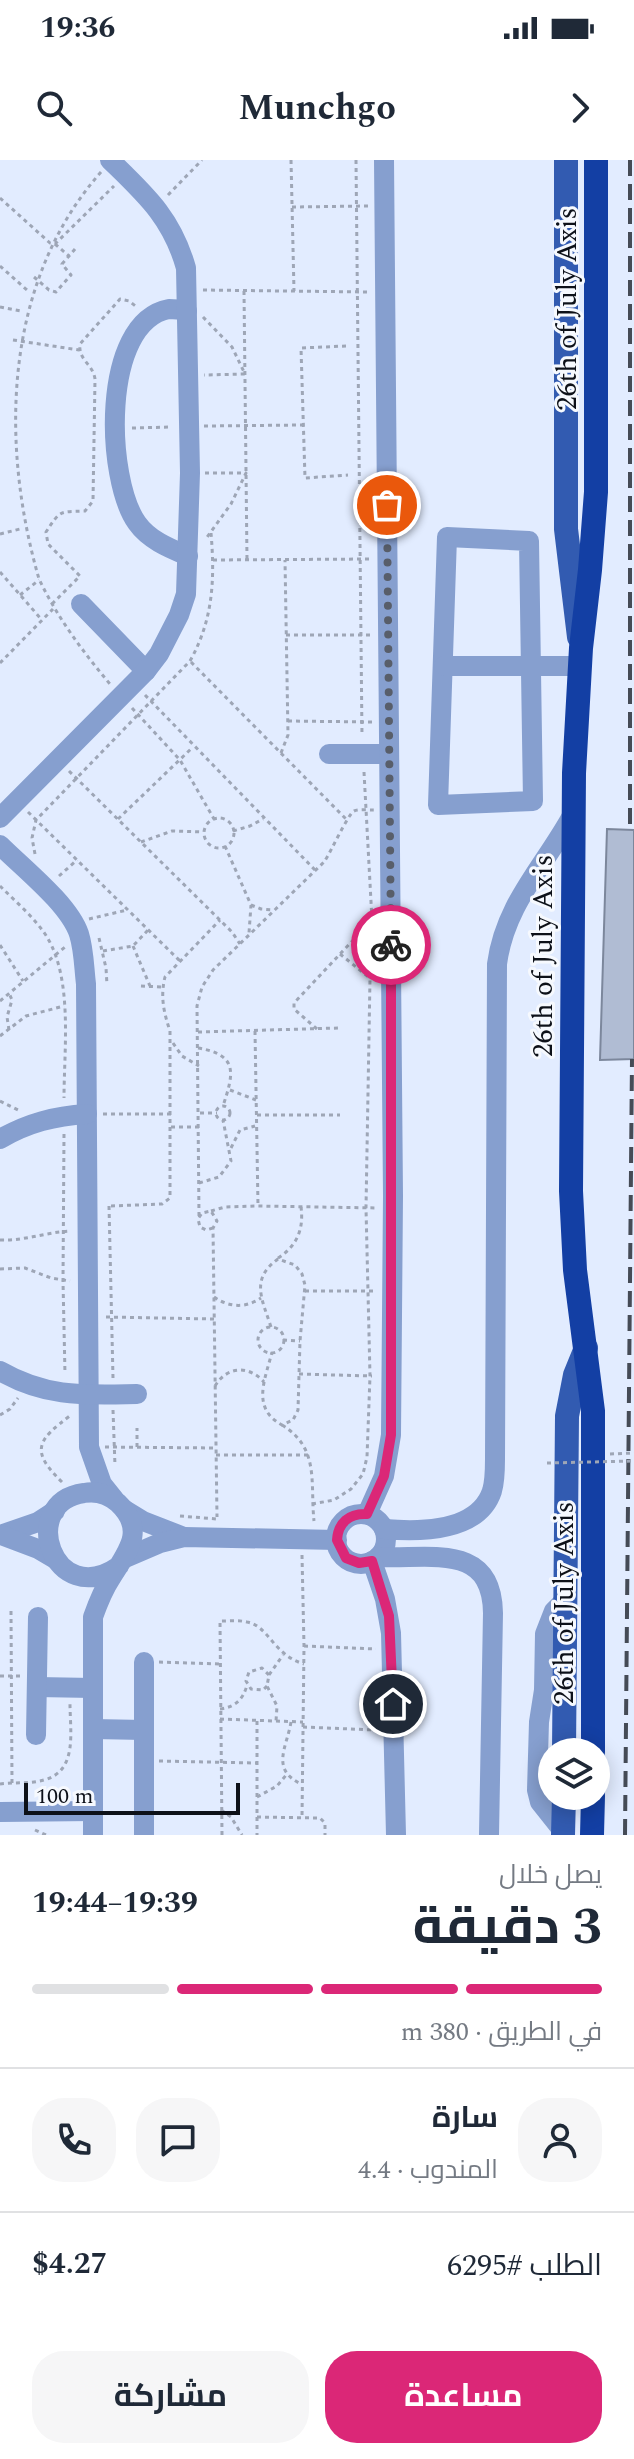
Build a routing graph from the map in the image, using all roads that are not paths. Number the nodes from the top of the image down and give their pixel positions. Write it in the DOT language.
graph roads {
  1 [pos="110,160"];
  2 [pos="384,160"];
  3 [pos="566,160"];
  4 [pos="596,160"];
  5 [pos="187,311"];
  6 [pos="188,556"];
  7 [pos="81,604"];
  8 [pos="580,657"];
  9 [pos="444,666"];
  10 [pos="530,666"];
  11 [pos="133,684"];
  12 [pos="329,754"];
  13 [pos="389,754"];
  14 [pos="573,814"];
  15 [pos="0,818"];
  16 [pos="0,845"];
  17 [pos="87,1114"];
  18 [pos="0,1139"];
  19 [pos="586,1348"];
  20 [pos="0,1371"];
  21 [pos="137,1394"];
  22 [pos="88,1400"];
  23 [pos="89,1447"];
  24 [pos="65,1500"];
  25 [pos="120,1505"];
  26 [pos="367,1514"];
  27 [pos="384,1529"];
  28 [pos="0,1535"];
  29 [pos="184,1537"];
  30 [pos="318,1540"];
  31 [pos="375,1559"];
  32 [pos="122,1562"];
  33 [pos="60,1564"];
  34 [pos="566,1599"];
  35 [pos="38,1617"];
  36 [pos="93,1617"];
  37 [pos="144,1662"];
  38 [pos="37,1687"];
  39 [pos="93,1688"];
  40 [pos="93,1729"];
  41 [pos="144,1730"];
  42 [pos="36,1735"];
  43 [pos="564,1738"];
  44 [pos="593,1738"];
  45 [pos="564,1810"];
  46 [pos="593,1810"];
  47 [pos="93,1811"];
  48 [pos="0,1812"];
  49 [pos="563,1833"];
  50 [pos="93,1835"];
  51 [pos="144,1835"];
  52 [pos="396,1835"];
  53 [pos="489,1835"];
  54 [pos="592,1835"];
  1 -- 5 [label="street"];
  2 -- 13 [label="street"];
  3 -- 8 [label="main road"];
  4 -- 8 [label="highway, 26th of July Axis"];
  5 -- 6 [label="street"];
  5 -- 6 [label="street"];
  6 -- 11 [label="street"];
  7 -- 11 [label="street"];
  8 -- 10 [label="street"];
  8 -- 14 [label="highway, 26th of July Axis"];
  9 -- 10 [label="street"];
  9 -- 10 [label="street"];
  9 -- 10 [label="street"];
  11 -- 15 [label="street"];
  12 -- 13 [label="street"];
  13 -- 26 [label="street"];
  14 -- 19 [label="highway, 26th of July Axis"];
  14 -- 27 [label="street"];
  16 -- 17 [label="street"];
  17 -- 18 [label="street"];
  17 -- 22 [label="street"];
  19 -- 34 [label="main road"];
  19 -- 44 [label="highway, 26th of July Axis"];
  20 -- 22 [label="street"];
  21 -- 22 [label="street"];
  22 -- 23 [label="street"];
  23 -- 24 [label="street"];
  23 -- 25 [label="street"];
  24 -- 25 [label="street"];
  24 -- 28 [label="street"];
  24 -- 33 [label="street"];
  25 -- 29 [label="street"];
  25 -- 32 [label="street"];
  26 -- 27 [label="street"];
  26 -- 30 [label="street"];
  27 -- 31 [label="street"];
  28 -- 33 [label="street"];
  29 -- 30 [label="street"];
  29 -- 32 [label="street"];
  30 -- 31 [label="street"];
  31 -- 52 [label="street"];
  31 -- 53 [label="street"];
  32 -- 33 [label="street"];
  32 -- 36 [label="street"];
  33 -- 36 [label="street"];
  34 -- 43 [label="main road"];
  34 -- 49 [label="street"];
  35 -- 38 [label="street"];
  36 -- 39 [label="street"];
  37 -- 41 [label="street"];
  38 -- 39 [label="street"];
  38 -- 42 [label="street"];
  39 -- 40 [label="street"];
  40 -- 41 [label="street"];
  40 -- 47 [label="street"];
  41 -- 51 [label="street"];
  45 -- 49 [label="main road"];
  46 -- 54 [label="highway"];
  47 -- 48 [label="street"];
  47 -- 50 [label="street"];
}
